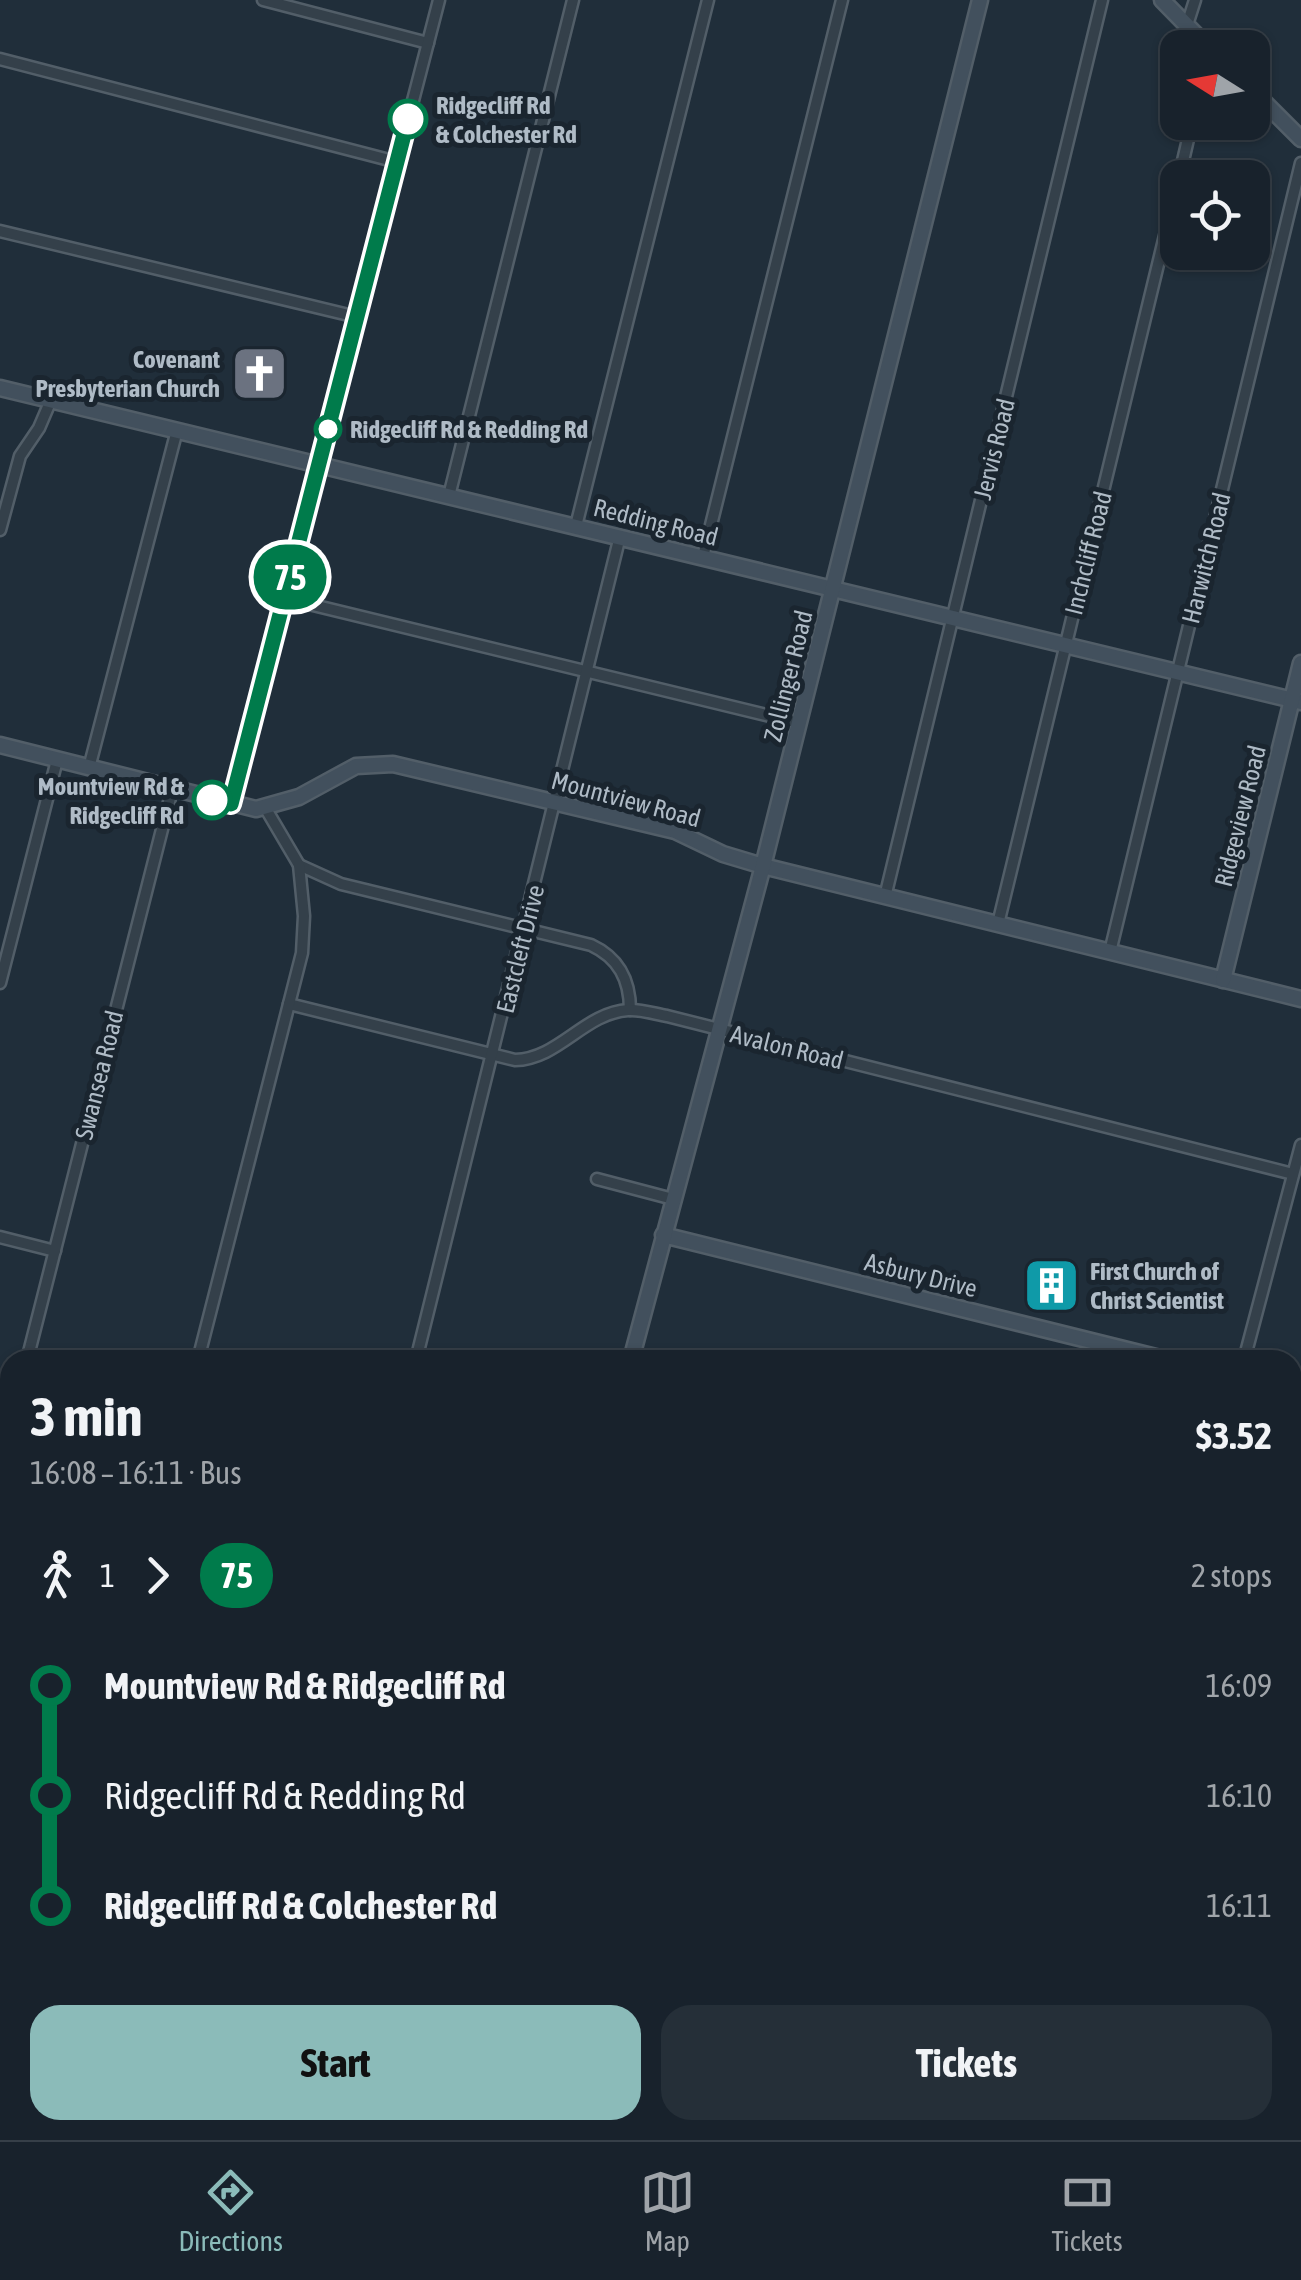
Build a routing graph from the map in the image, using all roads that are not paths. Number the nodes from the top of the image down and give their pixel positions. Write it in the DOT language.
graph roads {
  1 [pos="262,0"];
  2 [pos="439,0"];
  3 [pos="573,0"];
  4 [pos="708,0"];
  5 [pos="842,0"];
  6 [pos="980,0"];
  7 [pos="1102,0"];
  8 [pos="1162,0"];
  9 [pos="1195,0"];
  10 [pos="1187,25"];
  11 [pos="1192,30"];
  12 [pos="428,43"];
  13 [pos="0,59"];
  14 [pos="1270,108"];
  15 [pos="1301,139"];
  16 [pos="397,162"];
  17 [pos="1301,163"];
  18 [pos="0,231"];
  19 [pos="1160,255"];
  20 [pos="357,318"];
  21 [pos="0,388"];
  22 [pos="50,400"];
  23 [pos="177,430"];
  24 [pos="319,464"];
  25 [pos="449,496"];
  26 [pos="576,526"];
  27 [pos="0,530"];
  28 [pos="620,536"];
  29 [pos="703,556"];
  30 [pos="832,589"];
  31 [pos="284,598"];
  32 [pos="953,618"];
  33 [pos="1066,645"];
  34 [pos="1301,664"];
  35 [pos="587,672"];
  36 [pos="1179,672"];
  37 [pos="1296,701"];
  38 [pos="799,723"];
  39 [pos="0,745"];
  40 [pos="57,760"];
  41 [pos="89,768"];
  42 [pos="172,790"];
  43 [pos="556,802"];
  44 [pos="231,804"];
  45 [pos="266,808"];
  46 [pos="299,865"];
  47 [pos="763,866"];
  48 [pos="885,897"];
  49 [pos="998,924"];
  50 [pos="524,928"];
  51 [pos="1110,952"];
  52 [pos="1224,980"];
  53 [pos="0,982"];
  54 [pos="1301,999"];
  55 [pos="289,1004"];
  56 [pos="630,1010"];
  57 [pos="717,1030"];
  58 [pos="494,1055"];
  59 [pos="1301,1144"];
  60 [pos="1293,1174"];
  61 [pos="596,1179"];
  62 [pos="673,1199"];
  63 [pos="664,1234"];
  64 [pos="0,1237"];
  65 [pos="55,1251"];
  66 [pos="30,1350"];
  67 [pos="201,1350"];
  68 [pos="419,1350"];
  69 [pos="634,1350"];
  70 [pos="1128,1350"];
  71 [pos="1247,1350"];
  1 -- 12 [label="street"];
  2 -- 12 [label="street"];
  3 -- 25 [label="street"];
  4 -- 26 [label="street"];
  5 -- 29 [label="street"];
  6 -- 30 [label="main road, Zollinger Road"];
  7 -- 32 [label="street, Jervis Road"];
  8 -- 10 [label="main road"];
  9 -- 10 [label="street"];
  10 -- 11 [label="main road"];
  12 -- 16 [label="street"];
  13 -- 16 [label="street"];
  14 -- 15 [label="main road"];
  16 -- 20 [label="street"];
  17 -- 36 [label="street, Harwitch Road"];
  18 -- 20 [label="street"];
  19 -- 33 [label="street, Inchcliff Road"];
  20 -- 24 [label="street"];
  21 -- 22 [label="main road, Redding Road"];
  22 -- 23 [label="main road, Redding Road"];
  22 -- 27 [label="street"];
  23 -- 24 [label="main road, Redding Road"];
  23 -- 41 [label="street"];
  24 -- 25 [label="main road, Redding Road"];
  24 -- 31 [label="street"];
  25 -- 26 [label="main road, Redding Road"];
  26 -- 28 [label="main road, Redding Road"];
  28 -- 29 [label="main road, Redding Road"];
  28 -- 35 [label="street, Eastcleft Drive"];
  29 -- 30 [label="main road, Redding Road"];
  30 -- 32 [label="main road, Redding Road"];
  30 -- 38 [label="main road, Zollinger Road"];
  31 -- 35 [label="street"];
  31 -- 44 [label="street"];
  32 -- 33 [label="main road, Redding Road"];
  32 -- 48 [label="street, Jervis Road"];
  33 -- 36 [label="main road, Redding Road"];
  33 -- 49 [label="street, Inchcliff Road"];
  34 -- 37 [label="main road, Ridgeview Road"];
  35 -- 38 [label="street"];
  35 -- 43 [label="street, Eastcleft Drive"];
  36 -- 37 [label="main road, Redding Road"];
  36 -- 51 [label="street, Harwitch Road"];
  37 -- 52 [label="main road, Ridgeview Road"];
  38 -- 47 [label="main road, Zollinger Road"];
  39 -- 40 [label="main road, Mountview Road"];
  40 -- 41 [label="main road, Mountview Road"];
  40 -- 53 [label="street"];
  41 -- 42 [label="main road, Mountview Road"];
  42 -- 44 [label="main road, Mountview Road"];
  42 -- 65 [label="street, Swansea Road"];
  43 -- 45 [label="main road, Mountview Road"];
  43 -- 47 [label="main road, Mountview Road"];
  43 -- 50 [label="street, Eastcleft Drive"];
  44 -- 45 [label="main road, Mountview Road"];
  45 -- 46 [label="street"];
  46 -- 50 [label="street"];
  46 -- 55 [label="street"];
  47 -- 48 [label="main road, Mountview Road"];
  47 -- 57 [label="main road, Zollinger Road"];
  48 -- 49 [label="main road, Mountview Road"];
  49 -- 51 [label="main road, Mountview Road"];
  50 -- 56 [label="street"];
  50 -- 58 [label="street, Eastcleft Drive"];
  51 -- 52 [label="main road, Mountview Road"];
  52 -- 54 [label="main road, Mountview Road"];
  55 -- 58 [label="street"];
  55 -- 67 [label="street"];
  56 -- 57 [label="street, Avalon Road"];
  56 -- 58 [label="street"];
  57 -- 60 [label="street, Avalon Road"];
  57 -- 62 [label="main road, Zollinger Road"];
  58 -- 68 [label="street, Eastcleft Drive"];
  59 -- 60 [label="street"];
  60 -- 71 [label="street"];
  61 -- 62 [label="street"];
  62 -- 63 [label="main road, Zollinger Road"];
  63 -- 69 [label="main road, Zollinger Road"];
  63 -- 70 [label="main road, Asbury Drive"];
  64 -- 65 [label="street"];
  65 -- 66 [label="street, Swansea Road"];
}
